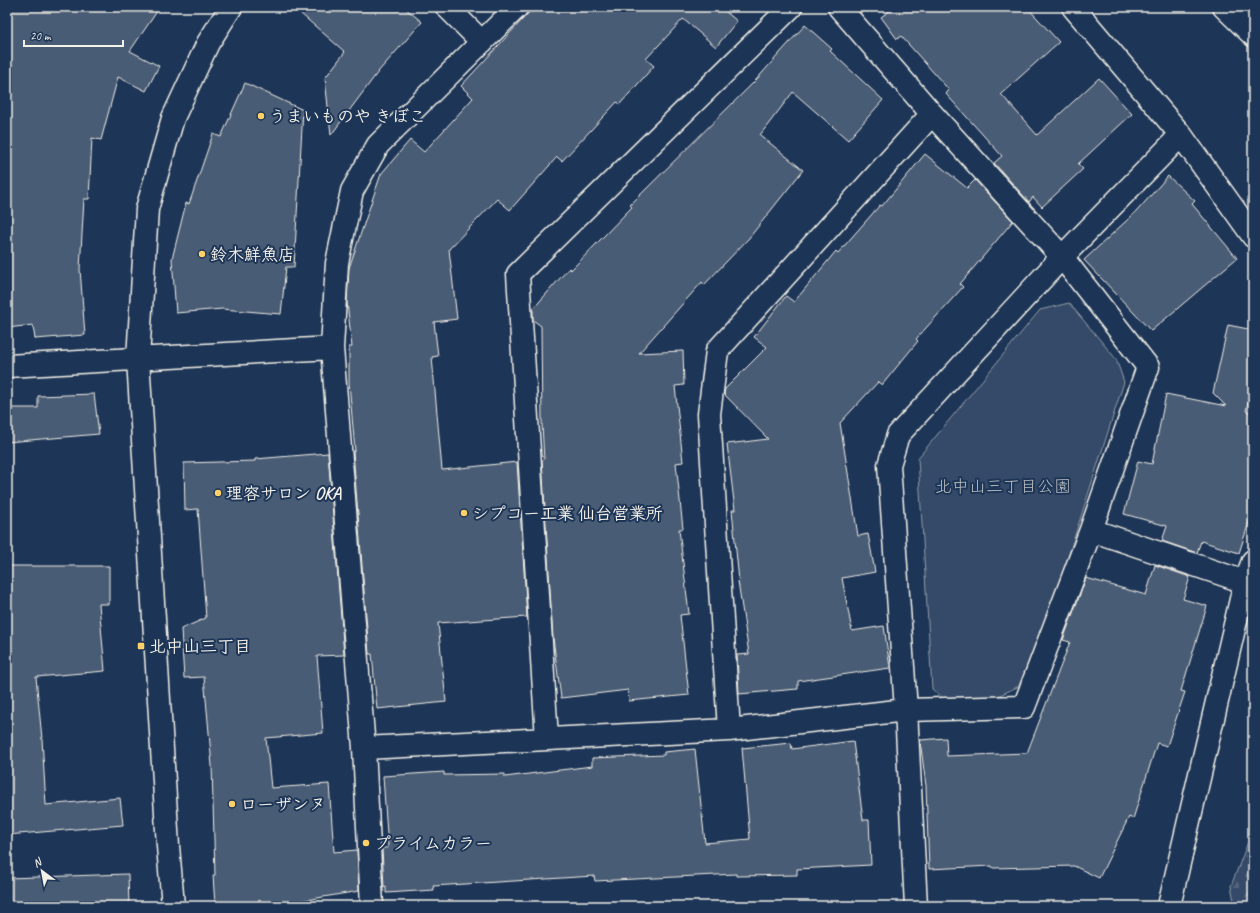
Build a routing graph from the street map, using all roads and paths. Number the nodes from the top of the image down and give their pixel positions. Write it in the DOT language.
graph roads {
  1 [pos="231,7"];
  2 [pos="447,7"];
  3 [pos="517,7"];
  4 [pos="791,7"];
  5 [pos="839,7"];
  6 [pos="1073,7"];
  7 [pos="1224,7"];
  8 [pos="1253,35"];
  9 [pos="482,42"];
  10 [pos="932,114"];
  11 [pos="1181,135"];
  12 [pos="1253,236"];
  13 [pos="1062,257"];
  14 [pos="332,348"];
  15 [pos="138,359"];
  16 [pos="7,366"];
  17 [pos="1091,530"];
  18 [pos="1253,561"];
  19 [pos="1245,582"];
  20 [pos="906,710"];
  21 [pos="729,730"];
  22 [pos="547,739"];
  23 [pos="364,748"];
  24 [pos="173,906"];
  25 [pos="372,906"];
  26 [pos="916,906"];
  27 [pos="1169,906"];
  1 -- 15 [label="street"];
  2 -- 9 [label="street"];
  3 -- 9 [label="street"];
  4 -- 22 [label="street"];
  5 -- 10 [label="street"];
  6 -- 11 [label="street"];
  7 -- 8 [label="street"];
  9 -- 14 [label="street"];
  10 -- 13 [label="street"];
  10 -- 21 [label="street"];
  11 -- 12 [label="street"];
  11 -- 13 [label="street"];
  13 -- 17 [label="street"];
  13 -- 20 [label="street"];
  14 -- 15 [label="street"];
  14 -- 23 [label="street"];
  15 -- 16 [label="street"];
  15 -- 24 [label="street"];
  17 -- 19 [label="street"];
  17 -- 20 [label="street"];
  18 -- 19 [label="street"];
  19 -- 27 [label="street"];
  20 -- 21 [label="street"];
  20 -- 26 [label="street"];
  21 -- 22 [label="street"];
  22 -- 23 [label="street"];
  23 -- 25 [label="street"];
}
